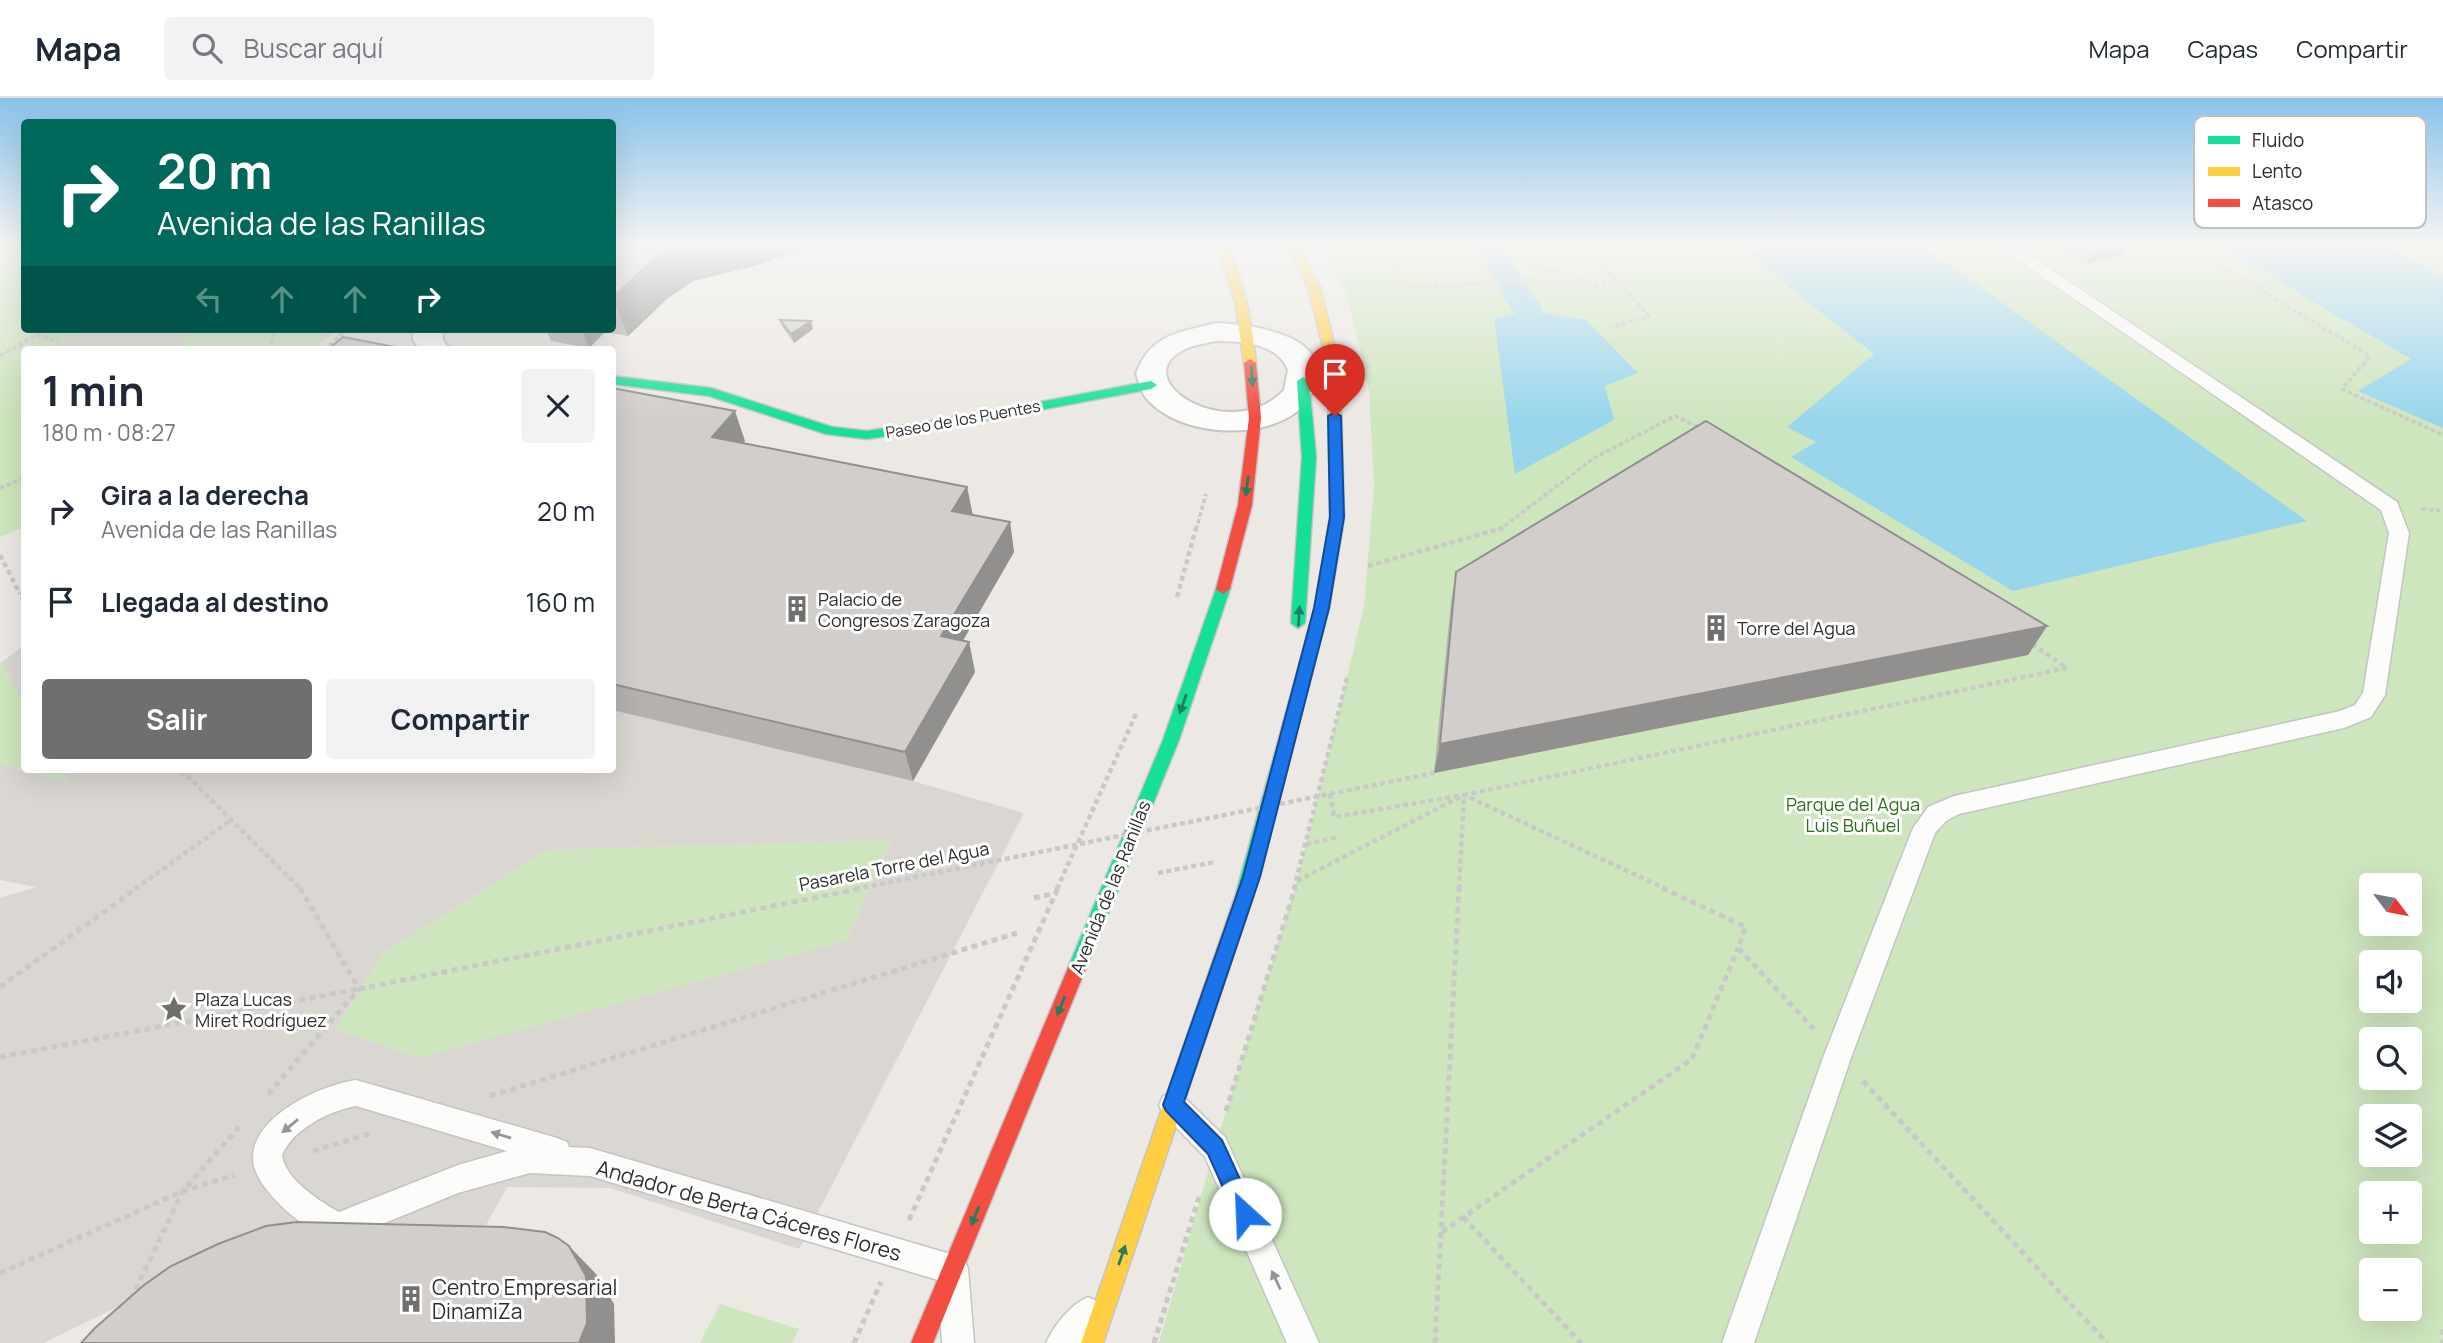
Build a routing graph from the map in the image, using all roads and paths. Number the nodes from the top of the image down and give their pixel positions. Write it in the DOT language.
graph roads {
  1 [pos="1242,302"];
  2 [pos="1318,302"];
  3 [pos="1636,302"];
  4 [pos="2088,302"];
  5 [pos="2281,302"];
  6 [pos="1615,326"];
  7 [pos="39,333"];
  8 [pos="343,333"];
  9 [pos="1249,333"];
  10 [pos="36,335"];
  11 [pos="60,342"];
  12 [pos="328,346"];
  13 [pos="0,356"];
  14 [pos="1334,367"];
  15 [pos="616,380"];
  16 [pos="1151,385"];
  17 [pos="1286,401"];
  18 [pos="1708,432"];
  19 [pos="2443,435"];
  20 [pos="21,479"];
  21 [pos="1208,487"];
  22 [pos="0,488"];
  23 [pos="0,555"];
  24 [pos="1368,566"];
  25 [pos="21,591"];
  26 [pos="1173,610"];
  27 [pos="2024,638"];
  28 [pos="1302,684"];
  29 [pos="1138,710"];
  30 [pos="184,773"];
  31 [pos="1434,773"];
  32 [pos="1330,794"];
  33 [pos="1464,795"];
  34 [pos="231,820"];
  35 [pos="1339,837"];
  36 [pos="1258,853"];
  37 [pos="1297,881"];
  38 [pos="1111,882"];
  39 [pos="1057,893"];
  40 [pos="1034,898"];
  41 [pos="1017,933"];
  42 [pos="1738,948"];
  43 [pos="0,987"];
  44 [pos="359,989"];
  45 [pos="1838,1055"];
  46 [pos="0,1057"];
  47 [pos="485,1098"];
  48 [pos="262,1100"];
  49 [pos="1173,1105"];
  50 [pos="432,1114"];
  51 [pos="245,1120"];
  52 [pos="590,1162"];
  53 [pos="268,1165"];
  54 [pos="183,1191"];
  55 [pos="1463,1217"];
  56 [pos="332,1228"];
  57 [pos="1442,1232"];
  58 [pos="296,1247"];
  59 [pos="895,1253"];
  60 [pos="953,1269"];
  61 [pos="0,1273"];
  62 [pos="1112,1286"];
  63 [pos="126,1311"];
  64 [pos="2443,1329"];
  65 [pos="854,1343"];
  66 [pos="922,1343"];
  67 [pos="958,1343"];
  68 [pos="1062,1343"];
  69 [pos="1092,1343"];
  70 [pos="1303,1343"];
  71 [pos="1435,1343"];
  72 [pos="1581,1343"];
  73 [pos="1738,1343"];
  74 [pos="2106,1343"];
  75 [pos="2443,1343"];
  1 -- 9 [label="main road, Avenida de las Ranillas"];
  2 -- 14 [label="main road, Avenida de las Ranillas"];
  3 -- 6 [label="path"];
  4 -- 45 [label="lane"];
  5 -- 19 [label="path"];
  7 -- 10 [label="path"];
  8 -- 12 [label="path"];
  9 -- 16 [label="street, Avenida de las Ranillas"];
  9 -- 17 [label="main road, Avenida de las Ranillas, one-way"];
  9 -- 17 [label="street, Avenida de las Ranillas"];
  10 -- 11 [label="path"];
  10 -- 13 [label="path"];
  14 -- 17 [label="street"];
  14 -- 28 [label="main road, Avenida de las Ranillas"];
  15 -- 16 [label="main road, Paseo de los Puentes"];
  16 -- 17 [label="street"];
  28 -- 17 [label="main road, Avenida de las Ranillas, one-way"];
  17 -- 38 [label="main road, Avenida de las Ranillas, one-way"];
  18 -- 24 [label="path"];
  20 -- 22 [label="path"];
  21 -- 26 [label="path"];
  23 -- 25 [label="path"];
  27 -- 33 [label="path"];
  28 -- 36 [label="main road, Avenida de las Ranillas"];
  29 -- 39 [label="path"];
  30 -- 34 [label="path"];
  31 -- 32 [label="path, Pasarela Torre del Agua, bridge"];
  32 -- 33 [label="path"];
  32 -- 44 [label="path, Pasarela Torre del Agua, bridge"];
  33 -- 37 [label="path"];
  33 -- 42 [label="path"];
  33 -- 57 [label="path"];
  34 -- 43 [label="path"];
  34 -- 44 [label="path"];
  35 -- 36 [label="path"];
  36 -- 38 [label="path"];
  36 -- 49 [label="main road, Avenida de las Ranillas"];
  38 -- 39 [label="path"];
  38 -- 60 [label="main road, Avenida de las Ranillas, one-way"];
  39 -- 40 [label="path"];
  39 -- 59 [label="path"];
  41 -- 47 [label="path"];
  42 -- 45 [label="path"];
  42 -- 55 [label="path"];
  44 -- 46 [label="path, Pasarela Torre del Agua"];
  44 -- 48 [label="path"];
  45 -- 73 [label="lane"];
  45 -- 74 [label="path"];
  62 -- 49 [label="main road, Avenida de las Ranillas, one-way"];
  70 -- 49 [label="lane, one-way"];
  52 -- 50 [label="lane, one-way"];
  50 -- 53 [label="path"];
  50 -- 53 [label="lane, one-way"];
  51 -- 54 [label="path"];
  52 -- 56 [label="lane, Andador de Berta Cáceres Flores"];
  52 -- 59 [label="lane, Andador de Berta Cáceres Flores"];
  53 -- 54 [label="path"];
  53 -- 56 [label="lane"];
  54 -- 61 [label="path"];
  54 -- 63 [label="path"];
  55 -- 57 [label="path"];
  55 -- 72 [label="path"];
  56 -- 58 [label="lane, Andador de Berta Cáceres Flores"];
  57 -- 71 [label="path"];
  59 -- 60 [label="lane, Andador de Berta Cáceres Flores"];
  59 -- 65 [label="path"];
  60 -- 66 [label="main road, Avenida de las Ranillas"];
  60 -- 67 [label="lane"];
  62 -- 68 [label="lane"];
  62 -- 69 [label="main road, Avenida de las Ranillas"];
  64 -- 75 [label="path"];
}
